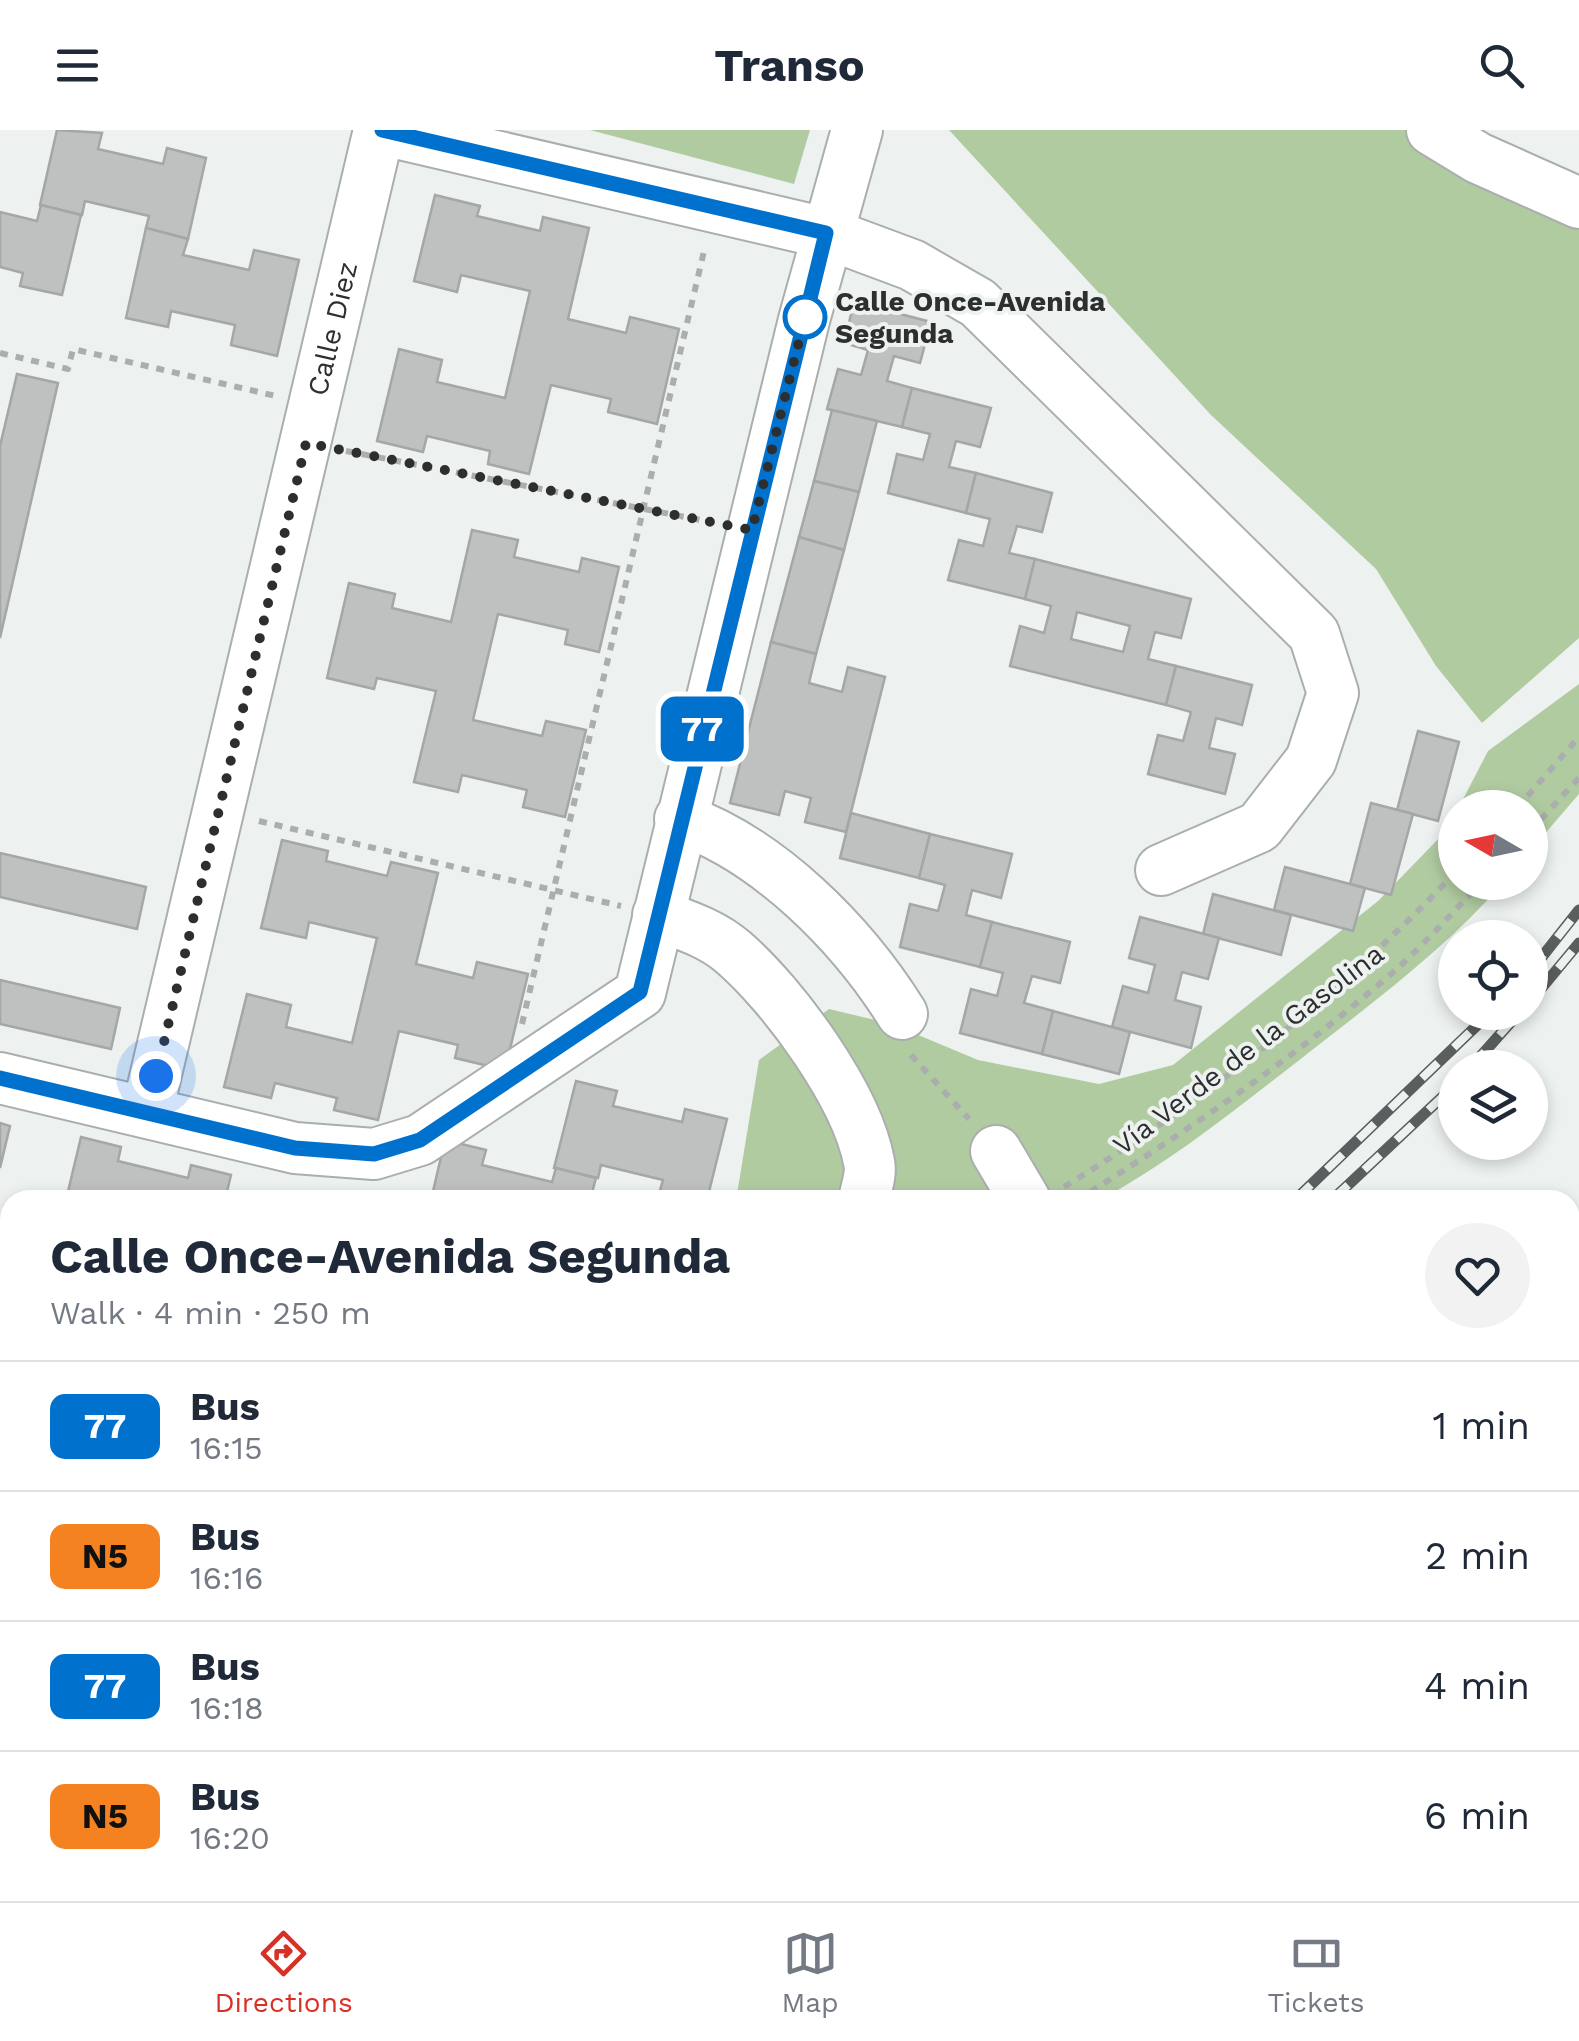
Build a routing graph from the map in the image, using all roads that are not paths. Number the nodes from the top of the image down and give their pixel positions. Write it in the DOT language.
graph roads {
  1 [pos="381,130"];
  2 [pos="857,130"];
  3 [pos="1432,130"];
  4 [pos="1579,203"];
  5 [pos="826,233"];
  6 [pos="680,819"];
  7 [pos="1161,870"];
  8 [pos="658,914"];
  9 [pos="903,1033"];
  10 [pos="0,1078"];
  11 [pos="147,1112"];
  12 [pos="996,1151"];
  13 [pos="866,1190"];
  14 [pos="1033,1190"];
  1 -- 5 [label="street"];
  1 -- 11 [label="street, Calle Diez"];
  2 -- 5 [label="street"];
  3 -- 4 [label="street"];
  5 -- 6 [label="street"];
  5 -- 7 [label="street"];
  6 -- 8 [label="street"];
  6 -- 9 [label="street"];
  8 -- 11 [label="street"];
  8 -- 13 [label="street"];
  10 -- 11 [label="street"];
  12 -- 14 [label="street"];
}
